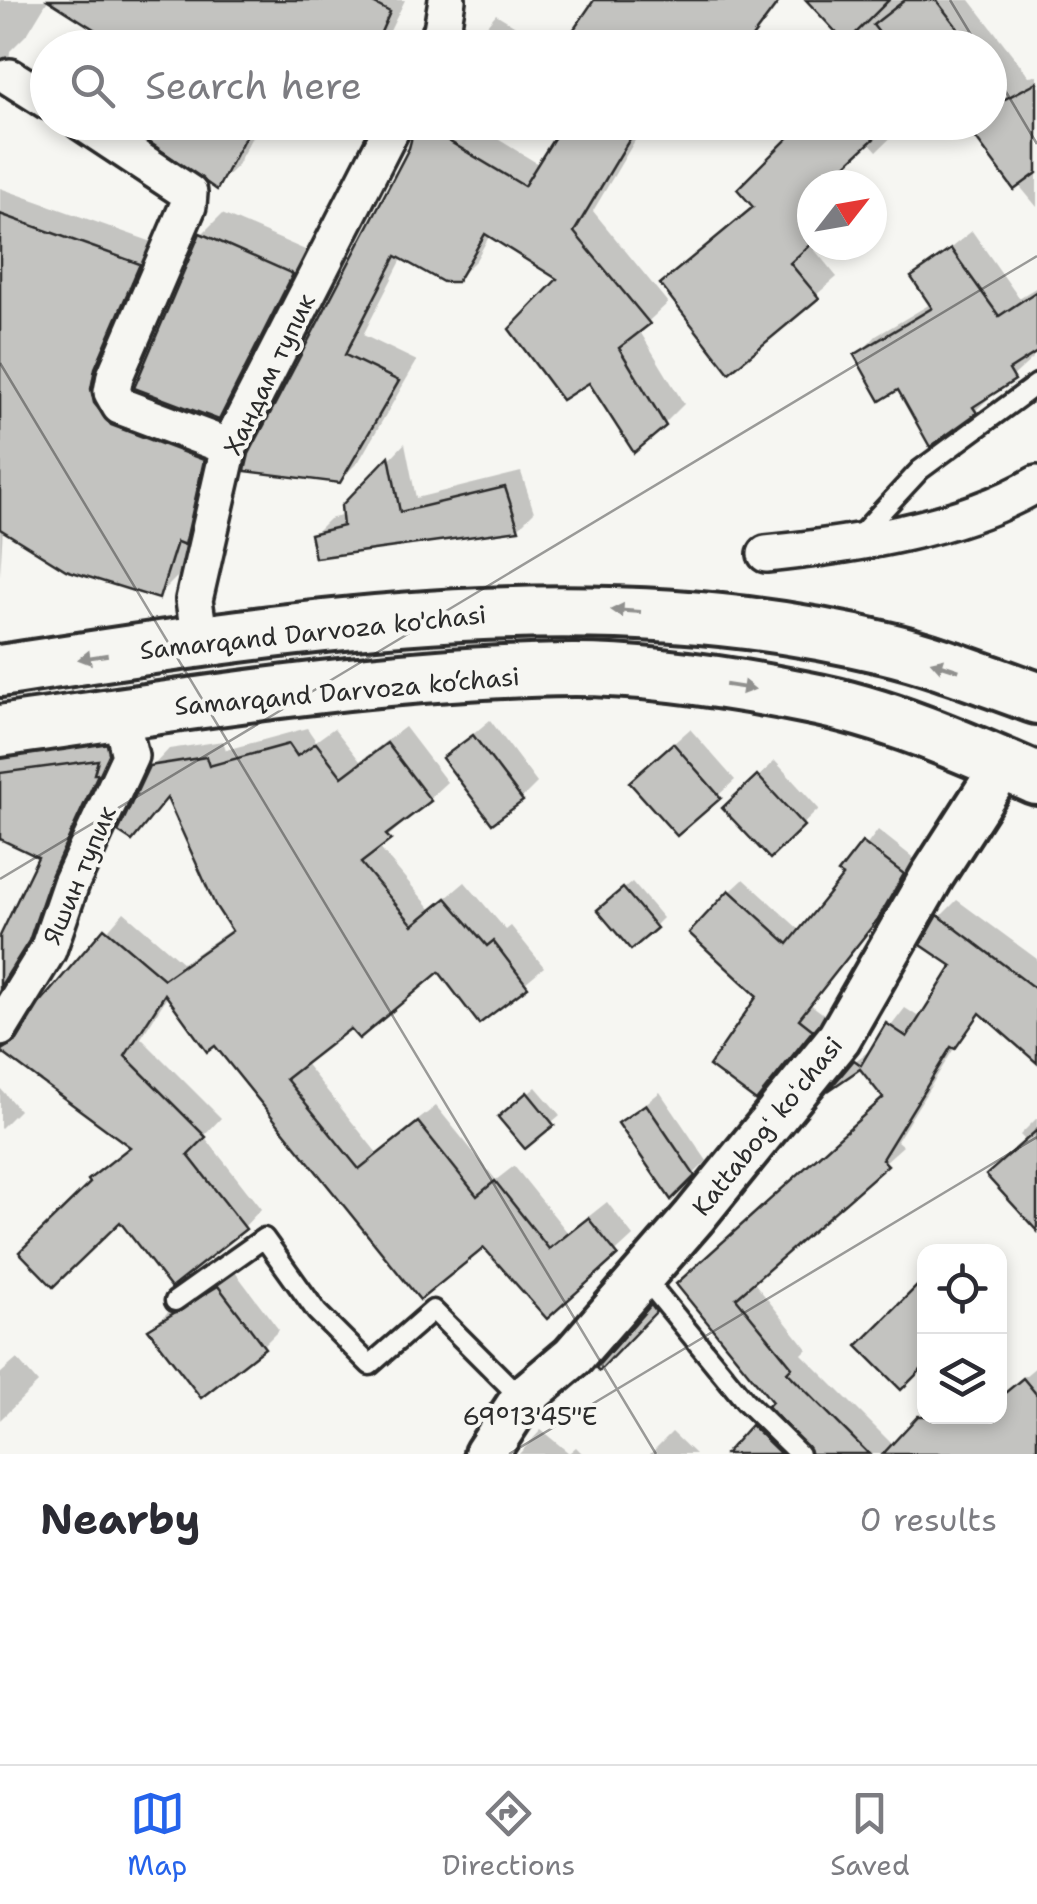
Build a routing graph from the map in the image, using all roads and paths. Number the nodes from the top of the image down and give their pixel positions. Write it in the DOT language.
graph roads {
  1 [pos="448,0"];
  2 [pos="442,30"];
  3 [pos="10,78"];
  4 [pos="30,90"];
  5 [pos="109,140"];
  6 [pos="386,140"];
  7 [pos="1037,384"];
  8 [pos="229,448"];
  9 [pos="1037,484"];
  10 [pos="850,546"];
  11 [pos="766,554"];
  12 [pos="200,641"];
  13 [pos="0,671"];
  14 [pos="1037,698"];
  15 [pos="120,714"];
  16 [pos="0,731"];
  17 [pos="1020,772"];
  18 [pos="0,1028"];
  19 [pos="643,1275"];
  20 [pos="175,1301"];
  21 [pos="522,1399"];
  22 [pos="486,1454"];
  23 [pos="799,1454"];
  1 -- 2 [label="street"];
  3 -- 4 [label="street"];
  5 -- 8 [label="street"];
  6 -- 8 [label="street, Хандам тупик"];
  7 -- 10 [label="lane"];
  8 -- 12 [label="street, Хандам тупик"];
  9 -- 10 [label="street"];
  10 -- 11 [label="street"];
  12 -- 13 [label="main road, Samarqand Darvoza ko'chasi, one-way"];
  14 -- 12 [label="main road, Samarqand Darvoza ko'chasi, one-way"];
  15 -- 16 [label="main road, Samarqand Darvoza ko‘chasi"];
  15 -- 17 [label="main road, Samarqand Darvoza ko‘chasi, one-way"];
  15 -- 18 [label="street, Яшин тупик"];
  17 -- 19 [label="street, Kattabogʻ koʻchasi"];
  19 -- 21 [label="street, Kattabogʻ koʻchasi"];
  19 -- 23 [label="lane"];
  20 -- 21 [label="lane"];
  21 -- 22 [label="street, Kattabogʻ koʻchasi"];
}
